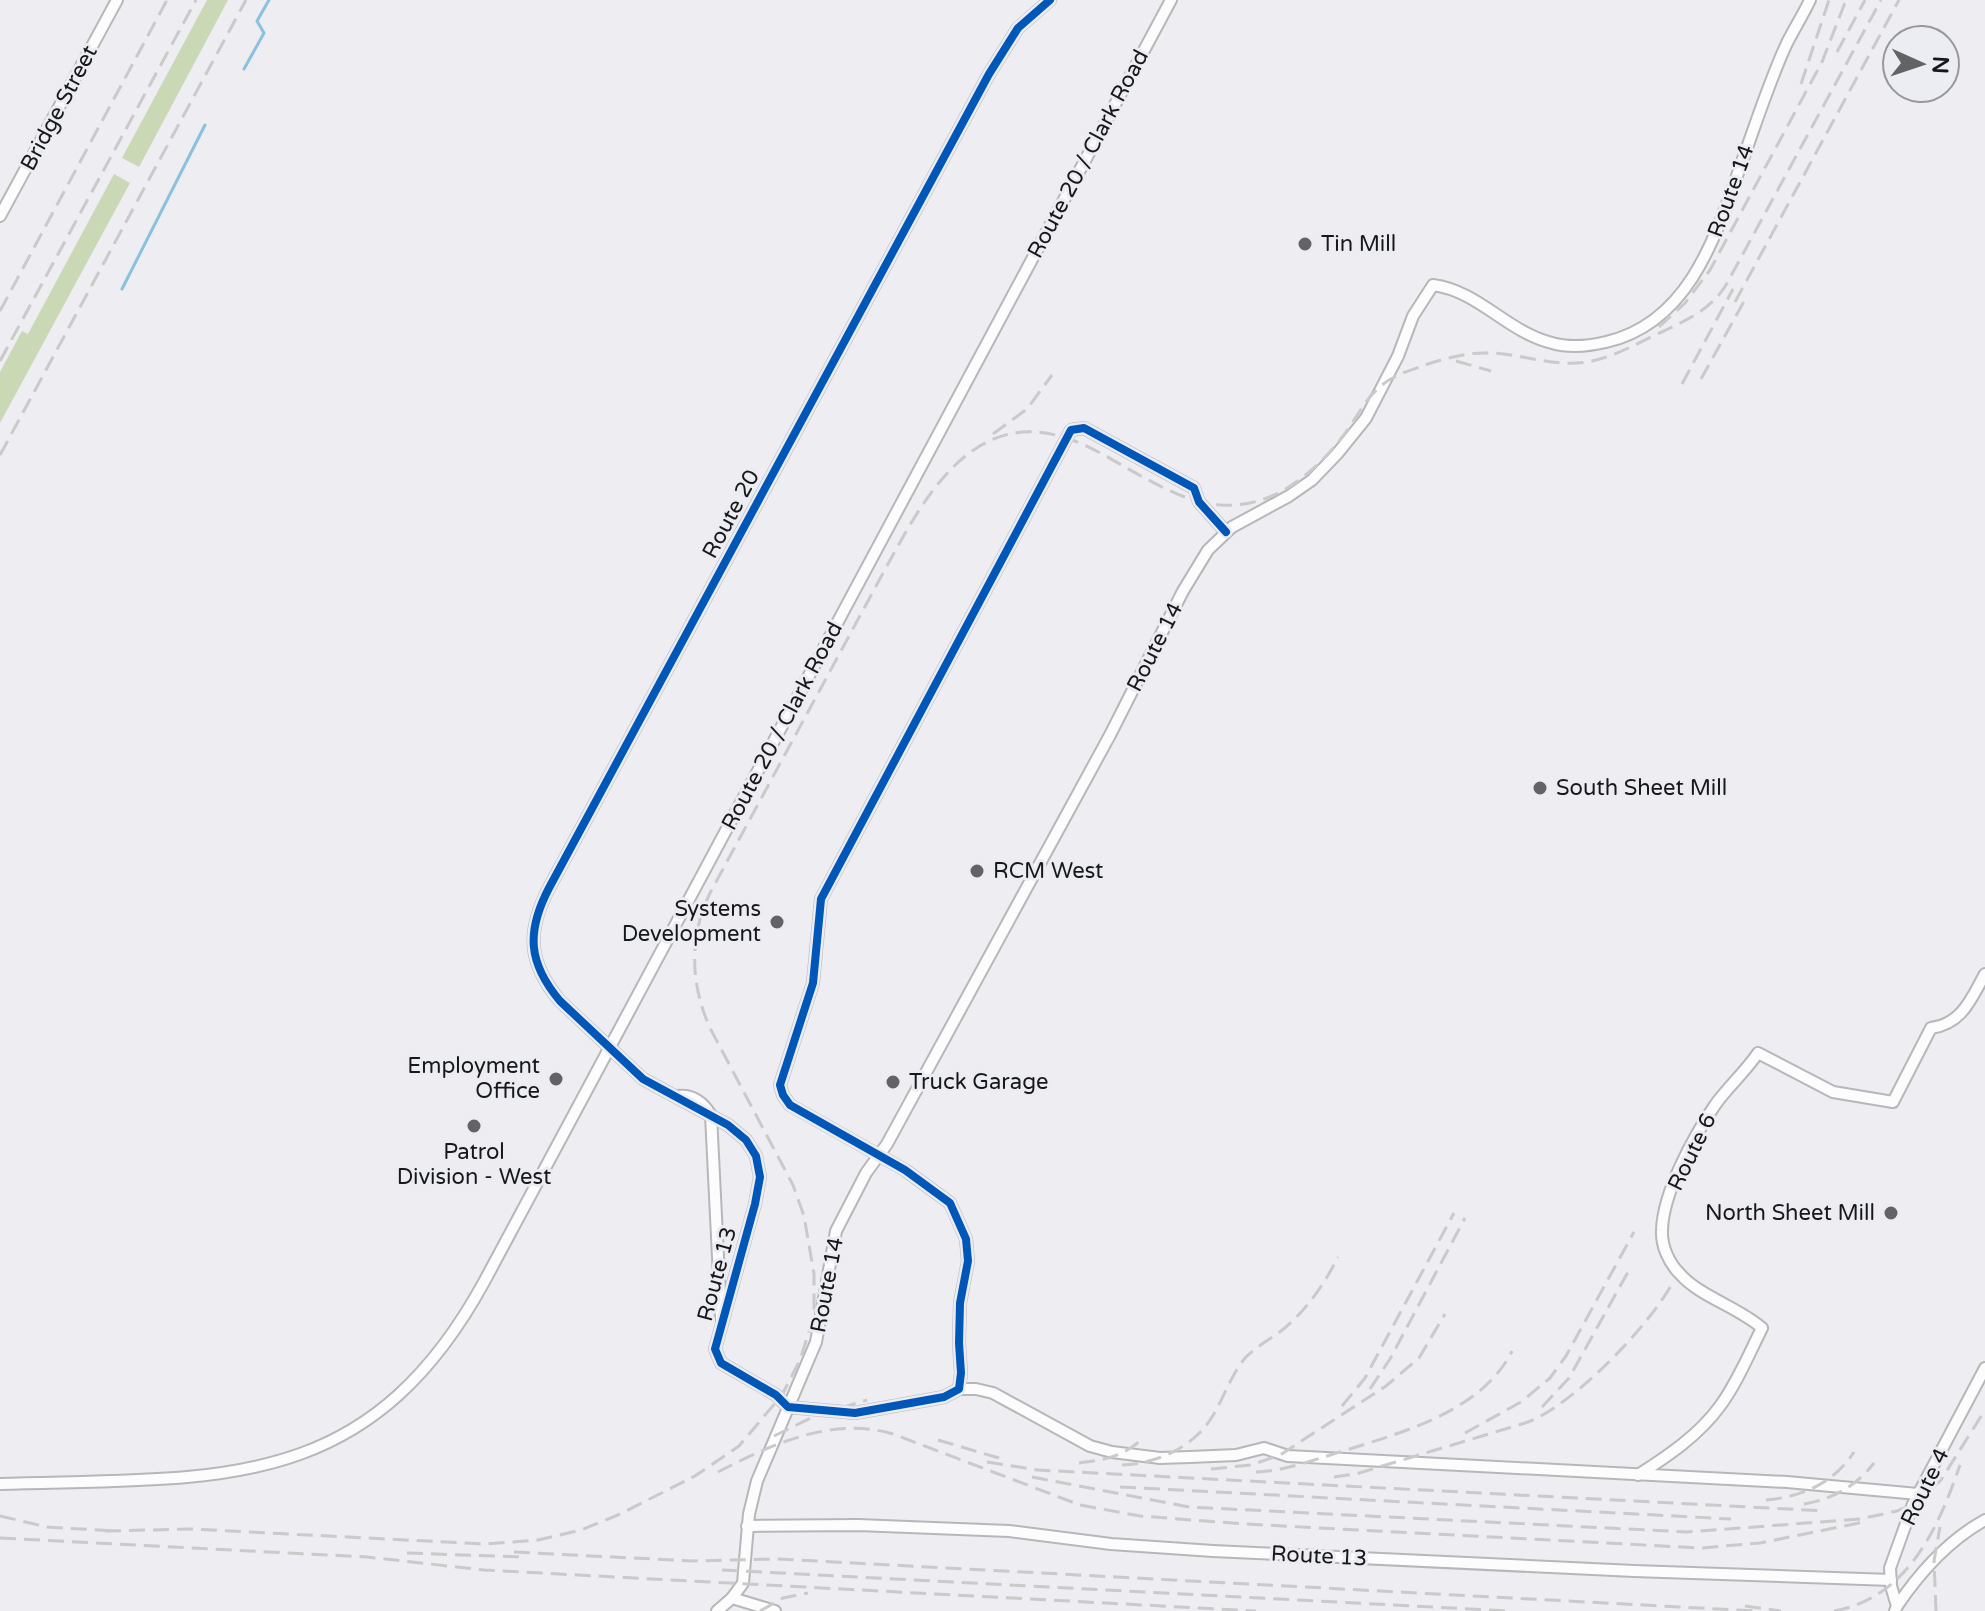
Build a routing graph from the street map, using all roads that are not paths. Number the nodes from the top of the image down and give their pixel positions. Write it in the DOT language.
graph roads {
  1 [pos="117,0"];
  2 [pos="1050,0"];
  3 [pos="1171,0"];
  4 [pos="1810,0"];
  5 [pos="0,216"];
  6 [pos="1226,532"];
  7 [pos="1985,974"];
  8 [pos="610,1047"];
  9 [pos="711,1115"];
  10 [pos="879,1156"];
  11 [pos="722,1326"];
  12 [pos="1985,1368"];
  13 [pos="959,1389"];
  14 [pos="788,1407"];
  15 [pos="1638,1475"];
  16 [pos="0,1484"];
  17 [pos="1918,1494"];
  18 [pos="1985,1520"];
  19 [pos="747,1526"];
  20 [pos="1891,1580"];
  21 [pos="732,1598"];
  22 [pos="1896,1609"];
  23 [pos="717,1611"];
  24 [pos="775,1611"];
  1 -- 5 [label="street, Bridge Street"];
  2 -- 8 [label="street, Route 20"];
  3 -- 8 [label="street, Route 20 / Clark Road"];
  4 -- 6 [label="street, Route 14"];
  6 -- 10 [label="street, Route 14"];
  6 -- 10 [label="street"];
  7 -- 15 [label="street, Route 6"];
  8 -- 9 [label="street, Route 13"];
  8 -- 16 [label="street, Route 20 / Clark Road"];
  9 -- 11 [label="street, Route 13"];
  9 -- 11 [label="street, Route 13"];
  10 -- 13 [label="street"];
  10 -- 14 [label="street, Route 14"];
  11 -- 14 [label="street, Route 13"];
  12 -- 17 [label="street, Route 4"];
  13 -- 14 [label="street"];
  13 -- 15 [label="street"];
  14 -- 19 [label="street, Route 14"];
  15 -- 17 [label="street"];
  17 -- 20 [label="street, Route 4"];
  18 -- 22 [label="street"];
  19 -- 20 [label="street, Route 13"];
  19 -- 21 [label="street, Route 14"];
  20 -- 22 [label="street, Route 4"];
  21 -- 23 [label="street"];
  21 -- 24 [label="street"];
}
